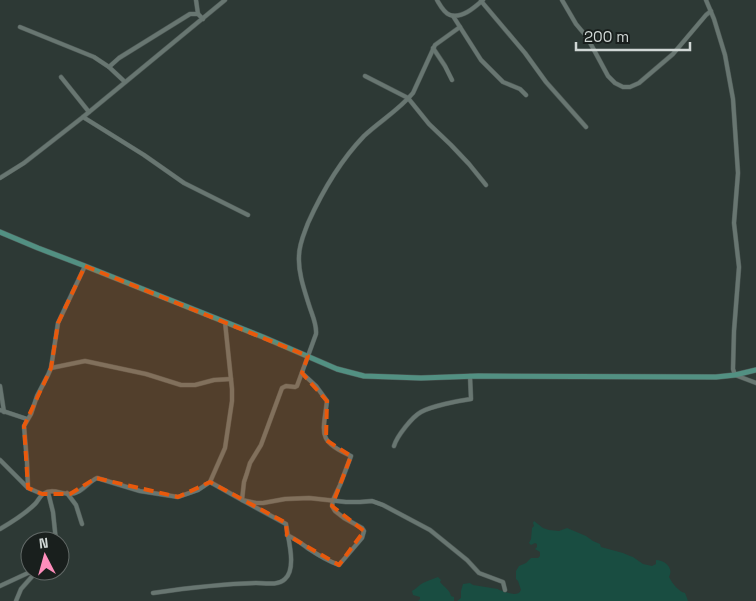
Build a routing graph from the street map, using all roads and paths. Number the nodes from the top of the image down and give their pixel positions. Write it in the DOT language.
graph roads {
  1 [pos="196,0"];
  2 [pos="225,0"];
  3 [pos="437,0"];
  4 [pos="562,0"];
  5 [pos="706,0"];
  6 [pos="482,1"];
  7 [pos="711,11"];
  8 [pos="198,14"];
  9 [pos="454,16"];
  10 [pos="203,18"];
  11 [pos="20,27"];
  12 [pos="460,27"];
  13 [pos="433,48"];
  14 [pos="110,67"];
  15 [pos="365,76"];
  16 [pos="61,77"];
  17 [pos="452,80"];
  18 [pos="125,82"];
  19 [pos="526,95"];
  20 [pos="408,98"];
  21 [pos="90,112"];
  22 [pos="83,117"];
  23 [pos="586,126"];
  24 [pos="0,178"];
  25 [pos="486,185"];
  26 [pos="248,214"];
  27 [pos="0,232"];
  28 [pos="85,266"];
  29 [pos="225,322"];
  30 [pos="308,356"];
  31 [pos="50,368"];
  32 [pos="756,370"];
  33 [pos="302,372"];
  34 [pos="735,375"];
  35 [pos="470,376"];
  36 [pos="231,380"];
  37 [pos="756,383"];
  38 [pos="0,386"];
  39 [pos="2,411"];
  40 [pos="27,419"];
  41 [pos="394,446"];
  42 [pos="0,460"];
  43 [pos="210,482"];
  44 [pos="28,488"];
  45 [pos="48,492"];
  46 [pos="67,493"];
  47 [pos="42,494"];
  48 [pos="242,500"];
  49 [pos="333,500"];
  50 [pos="82,524"];
  51 [pos="0,529"];
  52 [pos="55,531"];
  53 [pos="287,535"];
  54 [pos="20,576"];
  55 [pos="29,581"];
  56 [pos="0,586"];
  57 [pos="505,590"];
  58 [pos="153,592"];
  59 [pos="16,601"];
  1 -- 8 [label="street"];
  2 -- 10 [label="street"];
  3 -- 9 [label="street"];
  4 -- 7 [label="street"];
  5 -- 7 [label="street"];
  6 -- 9 [label="street"];
  6 -- 23 [label="street"];
  7 -- 34 [label="street"];
  8 -- 10 [label="street"];
  8 -- 14 [label="street"];
  9 -- 12 [label="street"];
  10 -- 18 [label="street"];
  11 -- 14 [label="street"];
  12 -- 13 [label="street"];
  12 -- 19 [label="street"];
  13 -- 17 [label="street"];
  13 -- 20 [label="street"];
  14 -- 18 [label="street"];
  15 -- 20 [label="street"];
  16 -- 21 [label="street"];
  18 -- 21 [label="street"];
  20 -- 25 [label="street"];
  20 -- 30 [label="street"];
  21 -- 22 [label="street"];
  22 -- 24 [label="street"];
  22 -- 26 [label="street"];
  27 -- 28 [label="main road"];
  28 -- 29 [label="main road"];
  28 -- 31 [label="street"];
  29 -- 30 [label="main road"];
  29 -- 36 [label="street"];
  30 -- 33 [label="street"];
  30 -- 35 [label="main road"];
  31 -- 36 [label="street"];
  31 -- 40 [label="street"];
  32 -- 34 [label="main road"];
  33 -- 48 [label="street"];
  33 -- 49 [label="street"];
  34 -- 35 [label="main road"];
  34 -- 37 [label="street"];
  35 -- 41 [label="street"];
  36 -- 43 [label="street"];
  38 -- 39 [label="street"];
  39 -- 40 [label="street"];
  40 -- 44 [label="street"];
  42 -- 44 [label="street"];
  43 -- 46 [label="street"];
  43 -- 48 [label="street"];
  44 -- 47 [label="street"];
  45 -- 46 [label="street"];
  45 -- 47 [label="street"];
  45 -- 52 [label="street"];
  46 -- 50 [label="street"];
  47 -- 51 [label="street"];
  48 -- 49 [label="street"];
  48 -- 53 [label="street"];
  49 -- 53 [label="street"];
  49 -- 57 [label="street"];
  53 -- 58 [label="street"];
  54 -- 56 [label="street"];
  55 -- 59 [label="street"];
}
